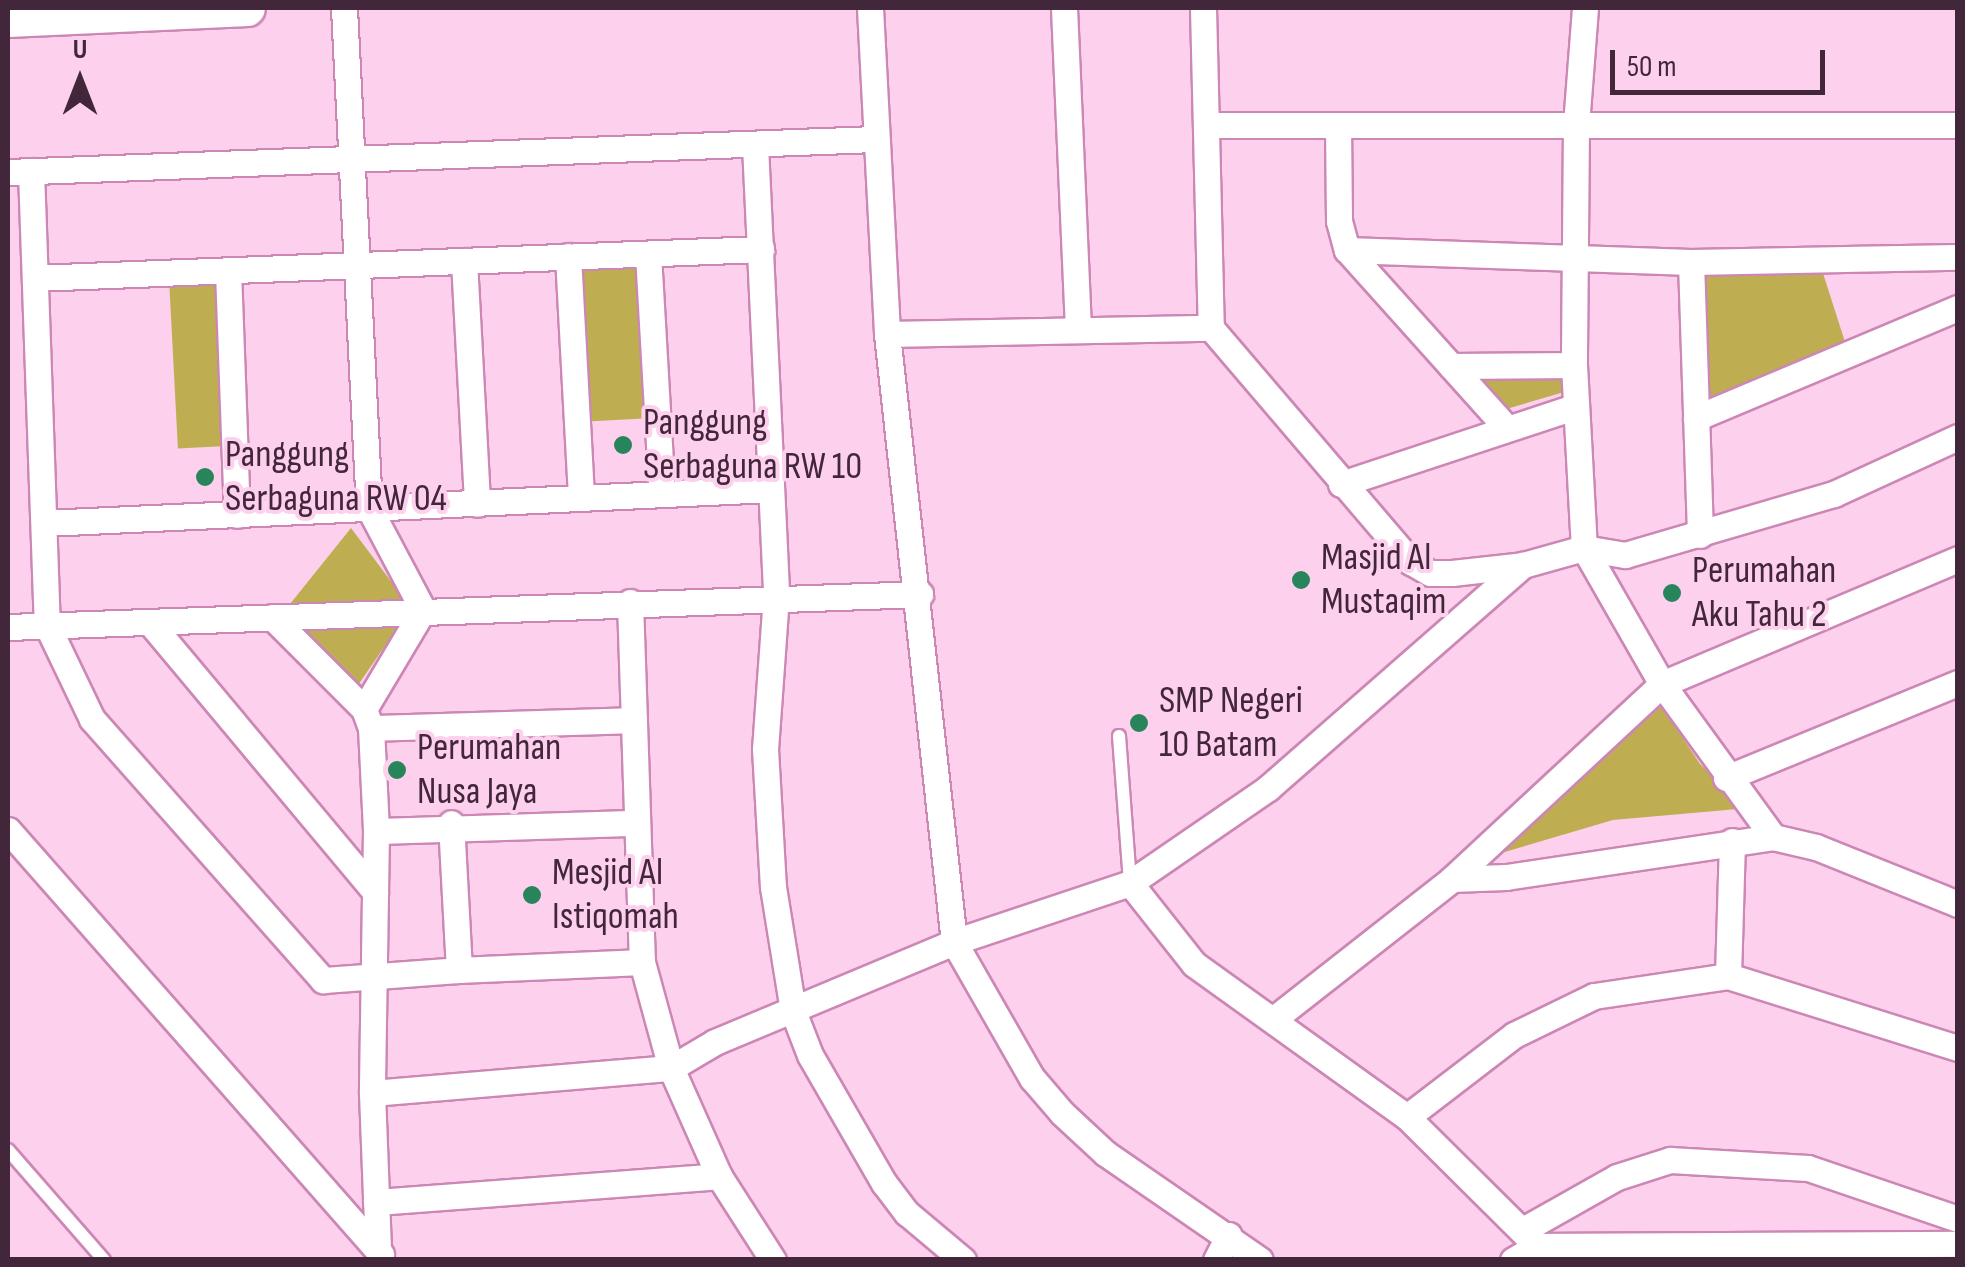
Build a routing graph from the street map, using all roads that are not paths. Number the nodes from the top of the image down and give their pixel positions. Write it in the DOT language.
graph roads {
  1 [pos="247,8"];
  2 [pos="344,8"];
  3 [pos="870,8"];
  4 [pos="1064,8"];
  5 [pos="1202,8"];
  6 [pos="1585,8"];
  7 [pos="8,19"];
  8 [pos="1206,125"];
  9 [pos="1338,125"];
  10 [pos="1958,125"];
  11 [pos="1576,126"];
  12 [pos="875,139"];
  13 [pos="755,145"];
  14 [pos="350,160"];
  15 [pos="19,172"];
  16 [pos="761,249"];
  17 [pos="1347,250"];
  18 [pos="648,254"];
  19 [pos="568,256"];
  20 [pos="1958,257"];
  21 [pos="1576,260"];
  22 [pos="464,261"];
  23 [pos="1691,262"];
  24 [pos="354,263"];
  25 [pos="228,271"];
  26 [pos="35,278"];
  27 [pos="1958,308"];
  28 [pos="1211,328"];
  29 [pos="1078,330"];
  30 [pos="887,334"];
  31 [pos="1574,365"];
  32 [pos="1450,366"];
  33 [pos="1574,407"];
  34 [pos="1696,418"];
  35 [pos="1506,428"];
  36 [pos="1958,437"];
  37 [pos="1340,484"];
  38 [pos="771,489"];
  39 [pos="662,494"];
  40 [pos="581,497"];
  41 [pos="477,504"];
  42 [pos="369,508"];
  43 [pos="237,516"];
  44 [pos="45,523"];
  45 [pos="1700,536"];
  46 [pos="1584,548"];
  47 [pos="1958,558"];
  48 [pos="1523,565"];
  49 [pos="920,594"];
  50 [pos="776,596"];
  51 [pos="630,602"];
  52 [pos="423,610"];
  53 [pos="272,617"];
  54 [pos="47,625"];
  55 [pos="152,625"];
  56 [pos="8,627"];
  57 [pos="1958,683"];
  58 [pos="1662,684"];
  59 [pos="367,718"];
  60 [pos="634,720"];
  61 [pos="1120,736"];
  62 [pos="1726,778"];
  63 [pos="632,822"];
  64 [pos="450,824"];
  65 [pos="8,830"];
  66 [pos="376,830"];
  67 [pos="1773,837"];
  68 [pos="1732,841"];
  69 [pos="1452,878"];
  70 [pos="1130,883"];
  71 [pos="374,892"];
  72 [pos="1958,904"];
  73 [pos="954,942"];
  74 [pos="642,962"];
  75 [pos="459,970"];
  76 [pos="373,976"];
  77 [pos="1728,976"];
  78 [pos="793,1011"];
  79 [pos="1275,1018"];
  80 [pos="1958,1048"];
  81 [pos="671,1068"];
  82 [pos="372,1092"];
  83 [pos="1407,1117"];
  84 [pos="8,1150"];
  85 [pos="719,1176"];
  86 [pos="376,1202"];
  87 [pos="1958,1219"];
  88 [pos="1229,1235"];
  89 [pos="1530,1238"];
  90 [pos="1958,1244"];
  91 [pos="382,1255"];
  92 [pos="104,1260"];
  93 [pos="774,1260"];
  94 [pos="963,1260"];
  95 [pos="1216,1260"];
  96 [pos="1260,1260"];
  97 [pos="1514,1260"];
  1 -- 7 [label="street"];
  2 -- 14 [label="street"];
  3 -- 12 [label="street"];
  4 -- 29 [label="street"];
  5 -- 8 [label="street"];
  6 -- 11 [label="street"];
  8 -- 9 [label="street"];
  8 -- 28 [label="street"];
  9 -- 11 [label="street"];
  9 -- 17 [label="street"];
  10 -- 11 [label="street"];
  11 -- 21 [label="street"];
  12 -- 13 [label="street"];
  12 -- 30 [label="street"];
  13 -- 14 [label="street"];
  13 -- 16 [label="street"];
  14 -- 15 [label="street"];
  14 -- 24 [label="street"];
  15 -- 26 [label="street"];
  16 -- 18 [label="street"];
  16 -- 38 [label="street"];
  17 -- 21 [label="street"];
  17 -- 32 [label="street"];
  18 -- 19 [label="street"];
  18 -- 39 [label="street"];
  19 -- 22 [label="street"];
  19 -- 40 [label="street"];
  20 -- 23 [label="street"];
  21 -- 23 [label="street"];
  21 -- 31 [label="street"];
  22 -- 24 [label="street"];
  22 -- 41 [label="street"];
  23 -- 34 [label="street"];
  24 -- 25 [label="street"];
  24 -- 42 [label="street"];
  25 -- 26 [label="street"];
  25 -- 43 [label="street"];
  26 -- 44 [label="street"];
  27 -- 34 [label="street"];
  28 -- 29 [label="street"];
  28 -- 37 [label="street"];
  29 -- 30 [label="street"];
  30 -- 49 [label="street"];
  31 -- 32 [label="street"];
  31 -- 33 [label="street"];
  32 -- 35 [label="street"];
  33 -- 35 [label="street"];
  33 -- 46 [label="street"];
  34 -- 45 [label="street"];
  35 -- 37 [label="street"];
  36 -- 45 [label="street"];
  37 -- 48 [label="street"];
  38 -- 39 [label="street"];
  38 -- 50 [label="street"];
  39 -- 40 [label="street"];
  40 -- 41 [label="street"];
  41 -- 42 [label="street"];
  42 -- 43 [label="street"];
  42 -- 52 [label="street"];
  43 -- 44 [label="street"];
  44 -- 54 [label="street"];
  45 -- 46 [label="street"];
  46 -- 48 [label="street"];
  46 -- 58 [label="street"];
  47 -- 58 [label="street"];
  48 -- 70 [label="street"];
  49 -- 50 [label="street"];
  49 -- 73 [label="street"];
  50 -- 51 [label="street"];
  50 -- 78 [label="street"];
  51 -- 52 [label="street"];
  51 -- 60 [label="street"];
  52 -- 53 [label="street"];
  52 -- 59 [label="street"];
  53 -- 55 [label="street"];
  53 -- 59 [label="street"];
  54 -- 55 [label="street"];
  54 -- 56 [label="street"];
  54 -- 76 [label="street"];
  55 -- 71 [label="street"];
  57 -- 62 [label="street"];
  58 -- 62 [label="street"];
  58 -- 69 [label="street"];
  59 -- 60 [label="street"];
  59 -- 66 [label="street"];
  60 -- 63 [label="street"];
  61 -- 70 [label="lane"];
  62 -- 67 [label="street"];
  63 -- 64 [label="street"];
  63 -- 74 [label="street"];
  64 -- 66 [label="street"];
  64 -- 75 [label="street"];
  65 -- 91 [label="street"];
  66 -- 71 [label="street"];
  67 -- 68 [label="street"];
  67 -- 72 [label="street"];
  68 -- 69 [label="street"];
  68 -- 77 [label="street"];
  69 -- 79 [label="street"];
  70 -- 73 [label="street"];
  70 -- 79 [label="street"];
  71 -- 76 [label="street"];
  73 -- 78 [label="street"];
  73 -- 88 [label="street"];
  74 -- 75 [label="street"];
  74 -- 81 [label="street"];
  75 -- 76 [label="street"];
  76 -- 82 [label="street"];
  77 -- 80 [label="street"];
  77 -- 83 [label="street"];
  78 -- 81 [label="street"];
  78 -- 94 [label="street"];
  79 -- 83 [label="street"];
  81 -- 82 [label="street"];
  81 -- 85 [label="street"];
  82 -- 86 [label="street"];
  83 -- 89 [label="street"];
  84 -- 92 [label="lane"];
  85 -- 86 [label="street"];
  85 -- 93 [label="street"];
  86 -- 91 [label="street"];
  87 -- 89 [label="street"];
  88 -- 95 [label="street"];
  88 -- 96 [label="street"];
  89 -- 90 [label="street"];
  89 -- 97 [label="street"];
}
